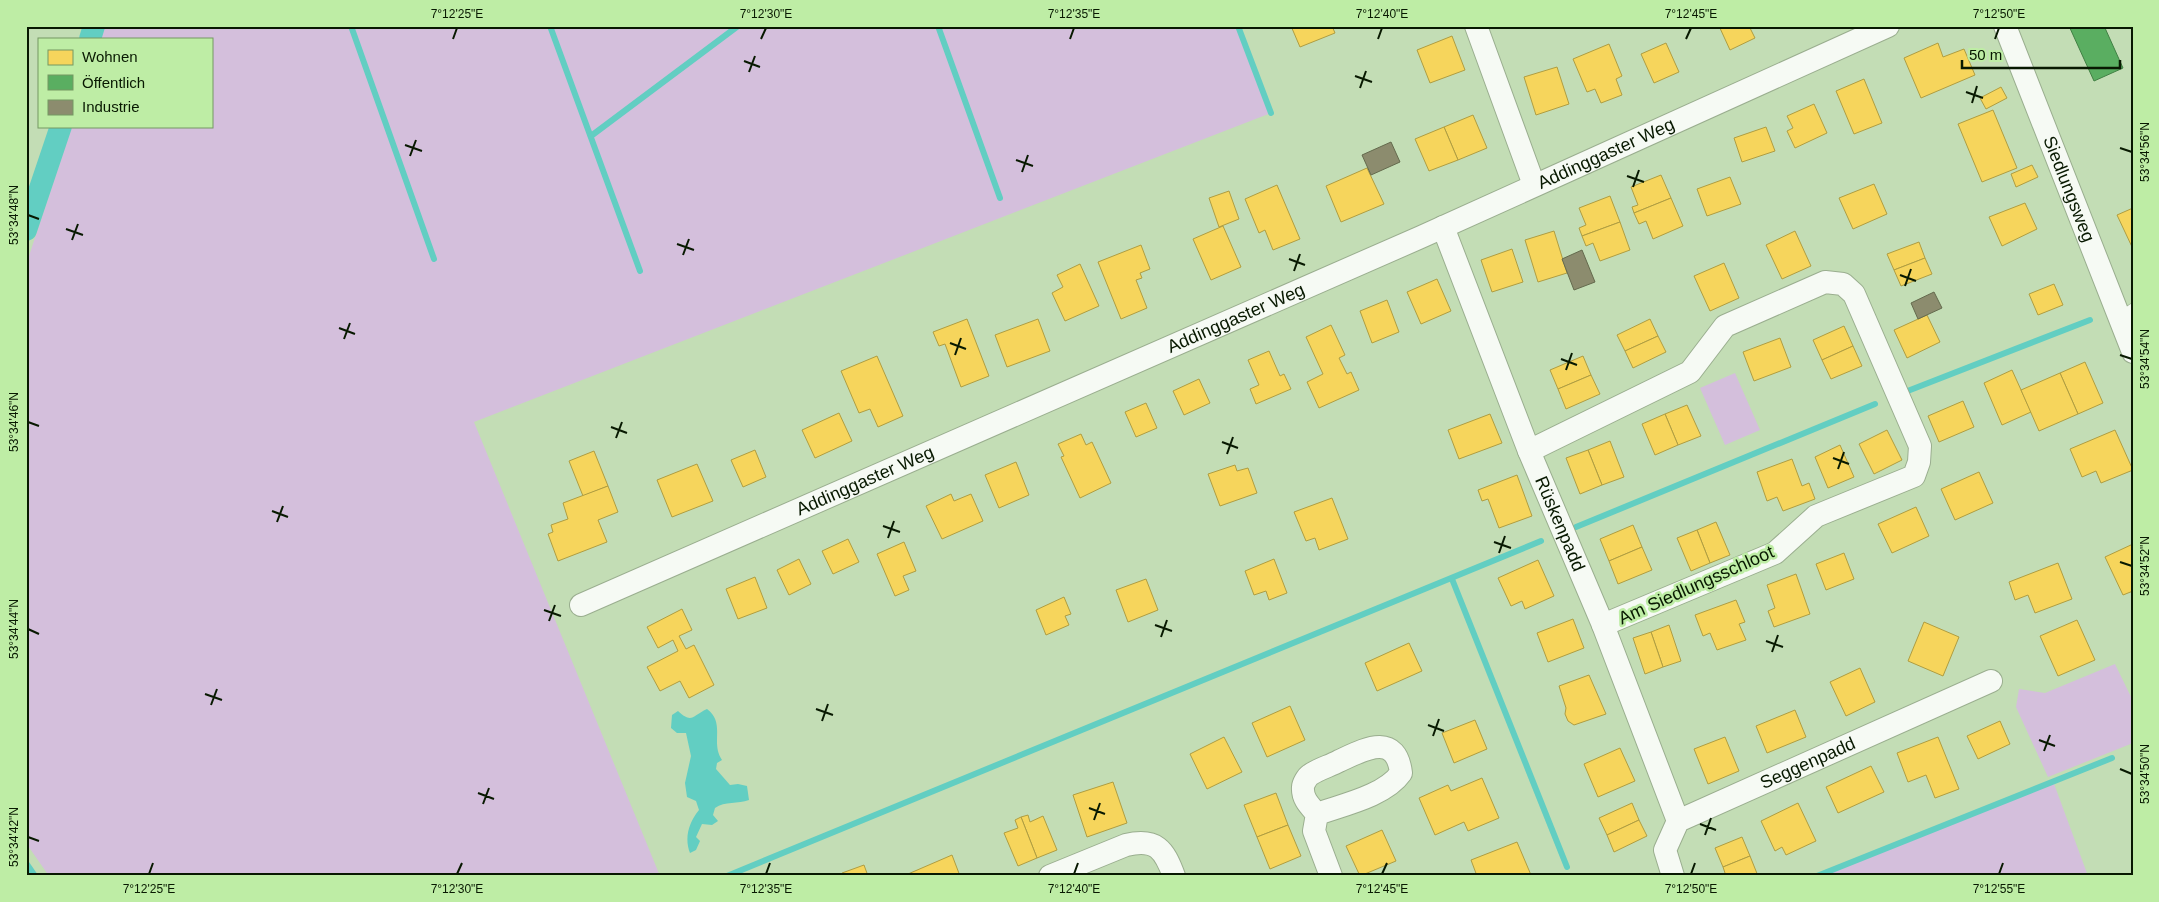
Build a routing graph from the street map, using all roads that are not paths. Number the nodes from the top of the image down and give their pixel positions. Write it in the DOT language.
graph roads {
  1 [pos="1476,26"];
  2 [pos="2005,26"];
  3 [pos="1882,27"];
  4 [pos="1534,185"];
  5 [pos="1443,227"];
  6 [pos="2126,314"];
  7 [pos="2133,352"];
  8 [pos="1529,451"];
  9 [pos="581,604"];
  10 [pos="1603,625"];
  11 [pos="1992,681"];
  12 [pos="1316,814"];
  13 [pos="1678,821"];
  14 [pos="1050,876"];
  15 [pos="1174,876"];
  16 [pos="1331,876"];
  17 [pos="1674,876"];
  1 -- 4 [label="street"];
  2 -- 6 [label="street, Siedlungsweg"];
  3 -- 4 [label="street, Addinggaster Weg"];
  4 -- 5 [label="street, Addinggaster Weg"];
  5 -- 8 [label="street, Rüskenpadd"];
  5 -- 9 [label="street, Addinggaster Weg"];
  6 -- 7 [label="street, Siedlungsweg"];
  8 -- 10 [label="street, Rüskenpadd"];
  8 -- 10 [label="street, Am Siedlungsschloot"];
  10 -- 13 [label="street, Rüskenpadd"];
  11 -- 13 [label="street, Seggenpadd"];
  12 -- 16 [label="street"];
  13 -- 17 [label="street"];
  14 -- 15 [label="street"];
}
